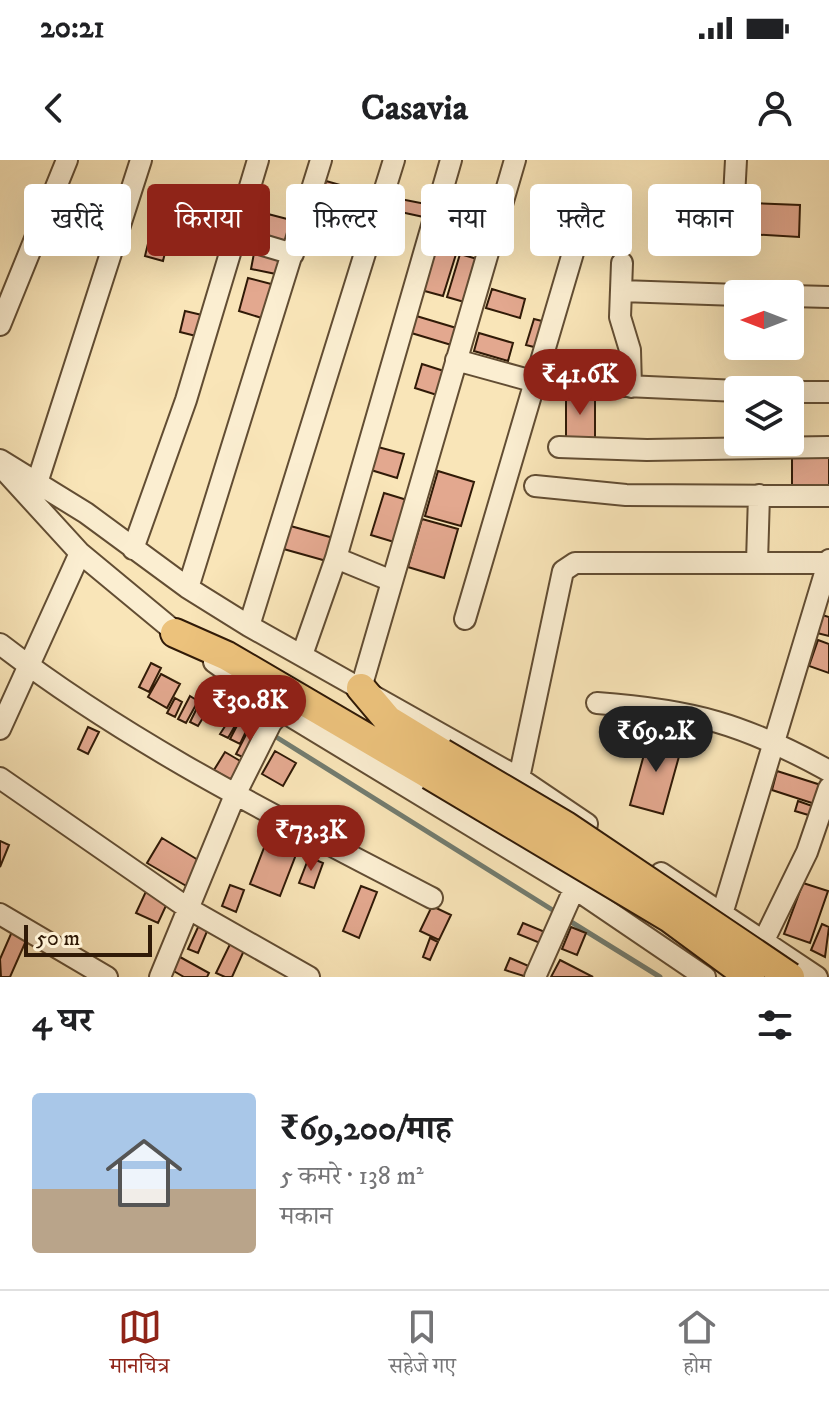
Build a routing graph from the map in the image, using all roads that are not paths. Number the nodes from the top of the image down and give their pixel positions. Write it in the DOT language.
graph roads {
  1 [pos="67,160"];
  2 [pos="141,160"];
  3 [pos="258,160"];
  4 [pos="321,160"];
  5 [pos="394,160"];
  6 [pos="451,160"];
  7 [pos="515,160"];
  8 [pos="736,160"];
  9 [pos="251,184"];
  10 [pos="314,184"];
  11 [pos="735,184"];
  12 [pos="230,256"];
  13 [pos="292,256"];
  14 [pos="572,256"];
  15 [pos="622,263"];
  16 [pos="621,291"];
  17 [pos="724,295"];
  18 [pos="804,296"];
  19 [pos="829,297"];
  20 [pos="0,325"];
  21 [pos="456,360"];
  22 [pos="536,382"];
  23 [pos="631,387"];
  24 [pos="724,390"];
  25 [pos="804,392"];
  26 [pos="829,392"];
  27 [pos="559,447"];
  28 [pos="829,447"];
  29 [pos="0,463"];
  30 [pos="37,483"];
  31 [pos="535,486"];
  32 [pos="759,495"];
  33 [pos="829,496"];
  34 [pos="133,549"];
  35 [pos="80,553"];
  36 [pos="336,558"];
  37 [pos="757,562"];
  38 [pos="829,562"];
  39 [pos="392,581"];
  40 [pos="188,588"];
  41 [pos="465,619"];
  42 [pos="249,626"];
  43 [pos="175,633"];
  44 [pos="0,644"];
  45 [pos="302,655"];
  46 [pos="29,666"];
  47 [pos="361,688"];
  48 [pos="597,703"];
  49 [pos="272,725"];
  50 [pos="0,729"];
  51 [pos="773,740"];
  52 [pos="436,764"];
  53 [pos="829,771"];
  54 [pos="0,778"];
  55 [pos="519,778"];
  56 [pos="829,788"];
  57 [pos="235,795"];
  58 [pos="603,835"];
  59 [pos="432,898"];
  60 [pos="567,904"];
  61 [pos="189,909"];
  62 [pos="0,914"];
  63 [pos="722,914"];
  64 [pos="763,942"];
  65 [pos="789,972"];
  66 [pos="297,974"];
  67 [pos="107,977"];
  68 [pos="160,977"];
  69 [pos="535,977"];
  70 [pos="705,977"];
  71 [pos="750,977"];
  72 [pos="817,977"];
  1 -- 20 [label="street"];
  2 -- 30 [label="street"];
  3 -- 9 [label="street"];
  4 -- 10 [label="street"];
  5 -- 42 [label="street"];
  6 -- 36 [label="street"];
  7 -- 21 [label="street"];
  8 -- 11 [label="street"];
  12 -- 34 [label="street"];
  13 -- 40 [label="street"];
  14 -- 22 [label="street"];
  15 -- 16 [label="street"];
  16 -- 17 [label="street"];
  16 -- 23 [label="street"];
  18 -- 19 [label="street"];
  21 -- 22 [label="street"];
  21 -- 39 [label="street"];
  22 -- 23 [label="street"];
  22 -- 41 [label="street"];
  23 -- 24 [label="street"];
  25 -- 26 [label="street"];
  27 -- 28 [label="street"];
  29 -- 30 [label="street"];
  29 -- 35 [label="street"];
  30 -- 34 [label="street"];
  31 -- 32 [label="street"];
  32 -- 33 [label="street"];
  32 -- 37 [label="street"];
  34 -- 40 [label="street"];
  35 -- 43 [label="street"];
  35 -- 46 [label="street"];
  36 -- 39 [label="street"];
  36 -- 45 [label="street"];
  37 -- 38 [label="street"];
  37 -- 55 [label="street"];
  38 -- 51 [label="street"];
  39 -- 47 [label="street"];
  40 -- 42 [label="street"];
  42 -- 45 [label="street"];
  43 -- 49 [label="street"];
  43 -- 52 [label="highway"];
  44 -- 46 [label="street"];
  45 -- 47 [label="street"];
  46 -- 50 [label="street"];
  46 -- 57 [label="street"];
  47 -- 52 [label="highway"];
  47 -- 55 [label="street"];
  48 -- 51 [label="street"];
  49 -- 57 [label="street"];
  49 -- 60 [label="street"];
  51 -- 53 [label="street"];
  51 -- 63 [label="street"];
  52 -- 65 [label="highway, bridge"];
  52 -- 71 [label="highway, bridge"];
  54 -- 61 [label="street"];
  55 -- 58 [label="street"];
  56 -- 64 [label="street"];
  57 -- 59 [label="street"];
  57 -- 61 [label="street"];
  58 -- 60 [label="street"];
  58 -- 63 [label="street"];
  60 -- 69 [label="street"];
  60 -- 70 [label="street"];
  61 -- 66 [label="street"];
  61 -- 68 [label="street"];
  62 -- 67 [label="street"];
  63 -- 64 [label="street"];
  64 -- 65 [label="street"];
  65 -- 72 [label="street"];
}
